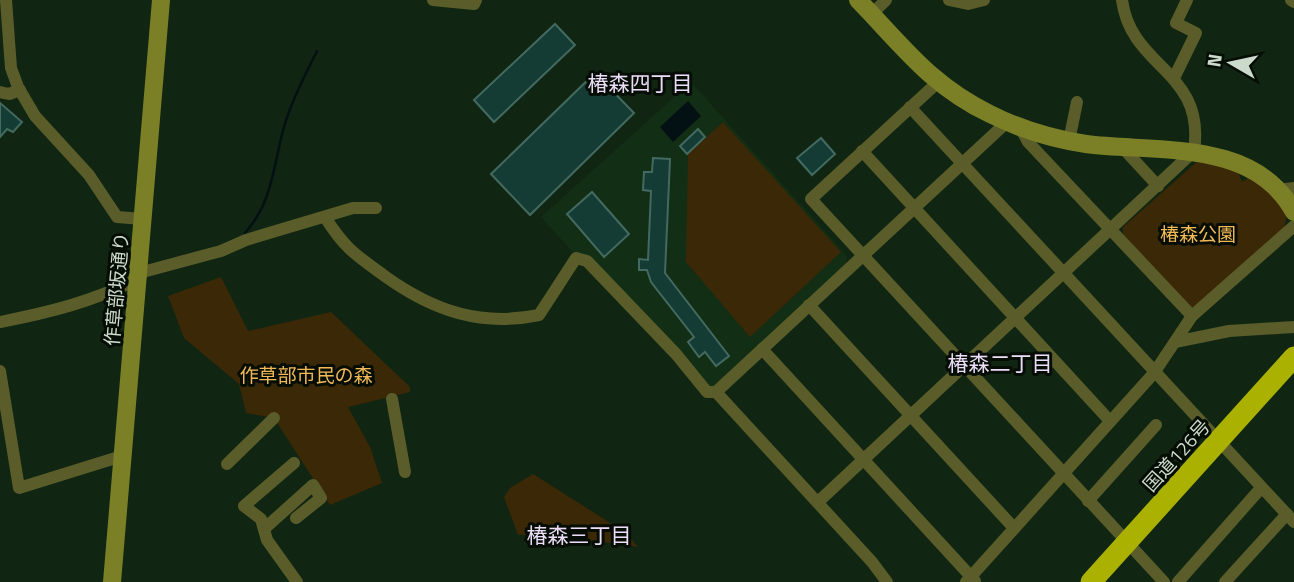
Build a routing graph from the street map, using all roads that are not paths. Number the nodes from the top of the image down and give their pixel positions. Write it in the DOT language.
graph roads {
  1 [pos="161,0"];
  2 [pos="433,0"];
  3 [pos="476,0"];
  4 [pos="858,0"];
  5 [pos="886,0"];
  6 [pos="948,0"];
  7 [pos="984,0"];
  8 [pos="1187,0"];
  9 [pos="1120,1"];
  10 [pos="6,3"];
  11 [pos="872,14"];
  12 [pos="1174,78"];
  13 [pos="937,83"];
  14 [pos="20,90"];
  15 [pos="0,92"];
  16 [pos="1077,102"];
  17 [pos="910,107"];
  18 [pos="1014,125"];
  19 [pos="1069,141"];
  20 [pos="1122,147"];
  21 [pos="862,151"];
  22 [pos="1194,151"];
  23 [pos="961,162"];
  24 [pos="1158,186"];
  25 [pos="1286,189"];
  26 [pos="914,207"];
  27 [pos="376,208"];
  28 [pos="1294,212"];
  29 [pos="325,217"];
  30 [pos="144,219"];
  31 [pos="1294,226"];
  32 [pos="1112,230"];
  33 [pos="863,255"];
  34 [pos="1064,274"];
  35 [pos="139,276"];
  36 [pos="809,305"];
  37 [pos="1192,316"];
  38 [pos="1015,318"];
  39 [pos="0,322"];
  40 [pos="1294,327"];
  41 [pos="1175,342"];
  42 [pos="762,349"];
  43 [pos="1294,358"];
  44 [pos="963,367"];
  45 [pos="0,371"];
  46 [pos="1154,373"];
  47 [pos="1294,373"];
  48 [pos="716,392"];
  49 [pos="392,399"];
  50 [pos="910,416"];
  51 [pos="274,418"];
  52 [pos="1110,422"];
  53 [pos="1156,425"];
  54 [pos="1222,444"];
  55 [pos="122,456"];
  56 [pos="863,460"];
  57 [pos="294,463"];
  58 [pos="227,464"];
  59 [pos="405,472"];
  60 [pos="1063,475"];
  61 [pos="1261,488"];
  62 [pos="1088,501"];
  63 [pos="818,502"];
  64 [pos="296,518"];
  65 [pos="1290,518"];
  66 [pos="1014,528"];
  67 [pos="264,529"];
  68 [pos="1131,546"];
  69 [pos="970,580"];
  70 [pos="112,582"];
  71 [pos="297,582"];
  72 [pos="887,582"];
  73 [pos="1091,582"];
  74 [pos="1104,582"];
  75 [pos="1164,582"];
  76 [pos="1178,582"];
  77 [pos="1225,582"];
  1 -- 30 [label="street, 作草部坂通り"];
  2 -- 3 [label="street"];
  4 -- 11 [label="street"];
  5 -- 11 [label="street"];
  6 -- 7 [label="street"];
  8 -- 12 [label="street"];
  9 -- 12 [label="street"];
  10 -- 14 [label="street"];
  11 -- 13 [label="street"];
  12 -- 22 [label="street"];
  13 -- 17 [label="street"];
  13 -- 18 [label="street"];
  14 -- 15 [label="street"];
  14 -- 30 [label="street"];
  16 -- 19 [label="street"];
  17 -- 21 [label="street"];
  17 -- 23 [label="street"];
  18 -- 19 [label="street"];
  18 -- 23 [label="street"];
  18 -- 32 [label="street"];
  19 -- 20 [label="street"];
  20 -- 22 [label="street"];
  20 -- 24 [label="street"];
  21 -- 26 [label="street"];
  21 -- 33 [label="street"];
  22 -- 24 [label="street"];
  22 -- 25 [label="street"];
  23 -- 26 [label="street"];
  23 -- 34 [label="street"];
  24 -- 32 [label="street"];
  25 -- 28 [label="street"];
  26 -- 33 [label="street"];
  26 -- 38 [label="street"];
  27 -- 29 [label="street"];
  29 -- 35 [label="street"];
  29 -- 48 [label="street"];
  30 -- 35 [label="street, 作草部坂通り"];
  31 -- 37 [label="street"];
  32 -- 34 [label="street"];
  32 -- 37 [label="street"];
  33 -- 36 [label="street"];
  33 -- 44 [label="street"];
  34 -- 38 [label="street"];
  34 -- 46 [label="street"];
  35 -- 39 [label="street"];
  35 -- 55 [label="street, 作草部坂通り"];
  36 -- 42 [label="street"];
  36 -- 50 [label="street"];
  37 -- 41 [label="street"];
  38 -- 44 [label="street"];
  38 -- 52 [label="street"];
  40 -- 41 [label="street"];
  41 -- 46 [label="street"];
  42 -- 48 [label="street"];
  42 -- 56 [label="street"];
  43 -- 54 [label="highway, 国道126号"];
  44 -- 50 [label="street"];
  44 -- 60 [label="street"];
  45 -- 55 [label="street"];
  46 -- 52 [label="street"];
  46 -- 54 [label="street"];
  47 -- 54 [label="highway, 国道126号"];
  48 -- 63 [label="street"];
  49 -- 59 [label="street"];
  50 -- 56 [label="street"];
  50 -- 66 [label="street"];
  51 -- 58 [label="street"];
  52 -- 60 [label="street"];
  53 -- 62 [label="street"];
  54 -- 61 [label="street"];
  54 -- 68 [label="highway, 国道126号"];
  55 -- 70 [label="street, 作草部坂通り"];
  56 -- 63 [label="street"];
  56 -- 69 [label="street"];
  57 -- 67 [label="street"];
  60 -- 62 [label="street"];
  60 -- 66 [label="street"];
  61 -- 65 [label="street"];
  61 -- 76 [label="street"];
  62 -- 68 [label="street"];
  63 -- 72 [label="street"];
  64 -- 67 [label="street"];
  65 -- 77 [label="street"];
  66 -- 69 [label="street"];
  67 -- 71 [label="street"];
  68 -- 73 [label="highway, 国道126号"];
  68 -- 74 [label="highway, 国道126号"];
  68 -- 75 [label="street"];
}
